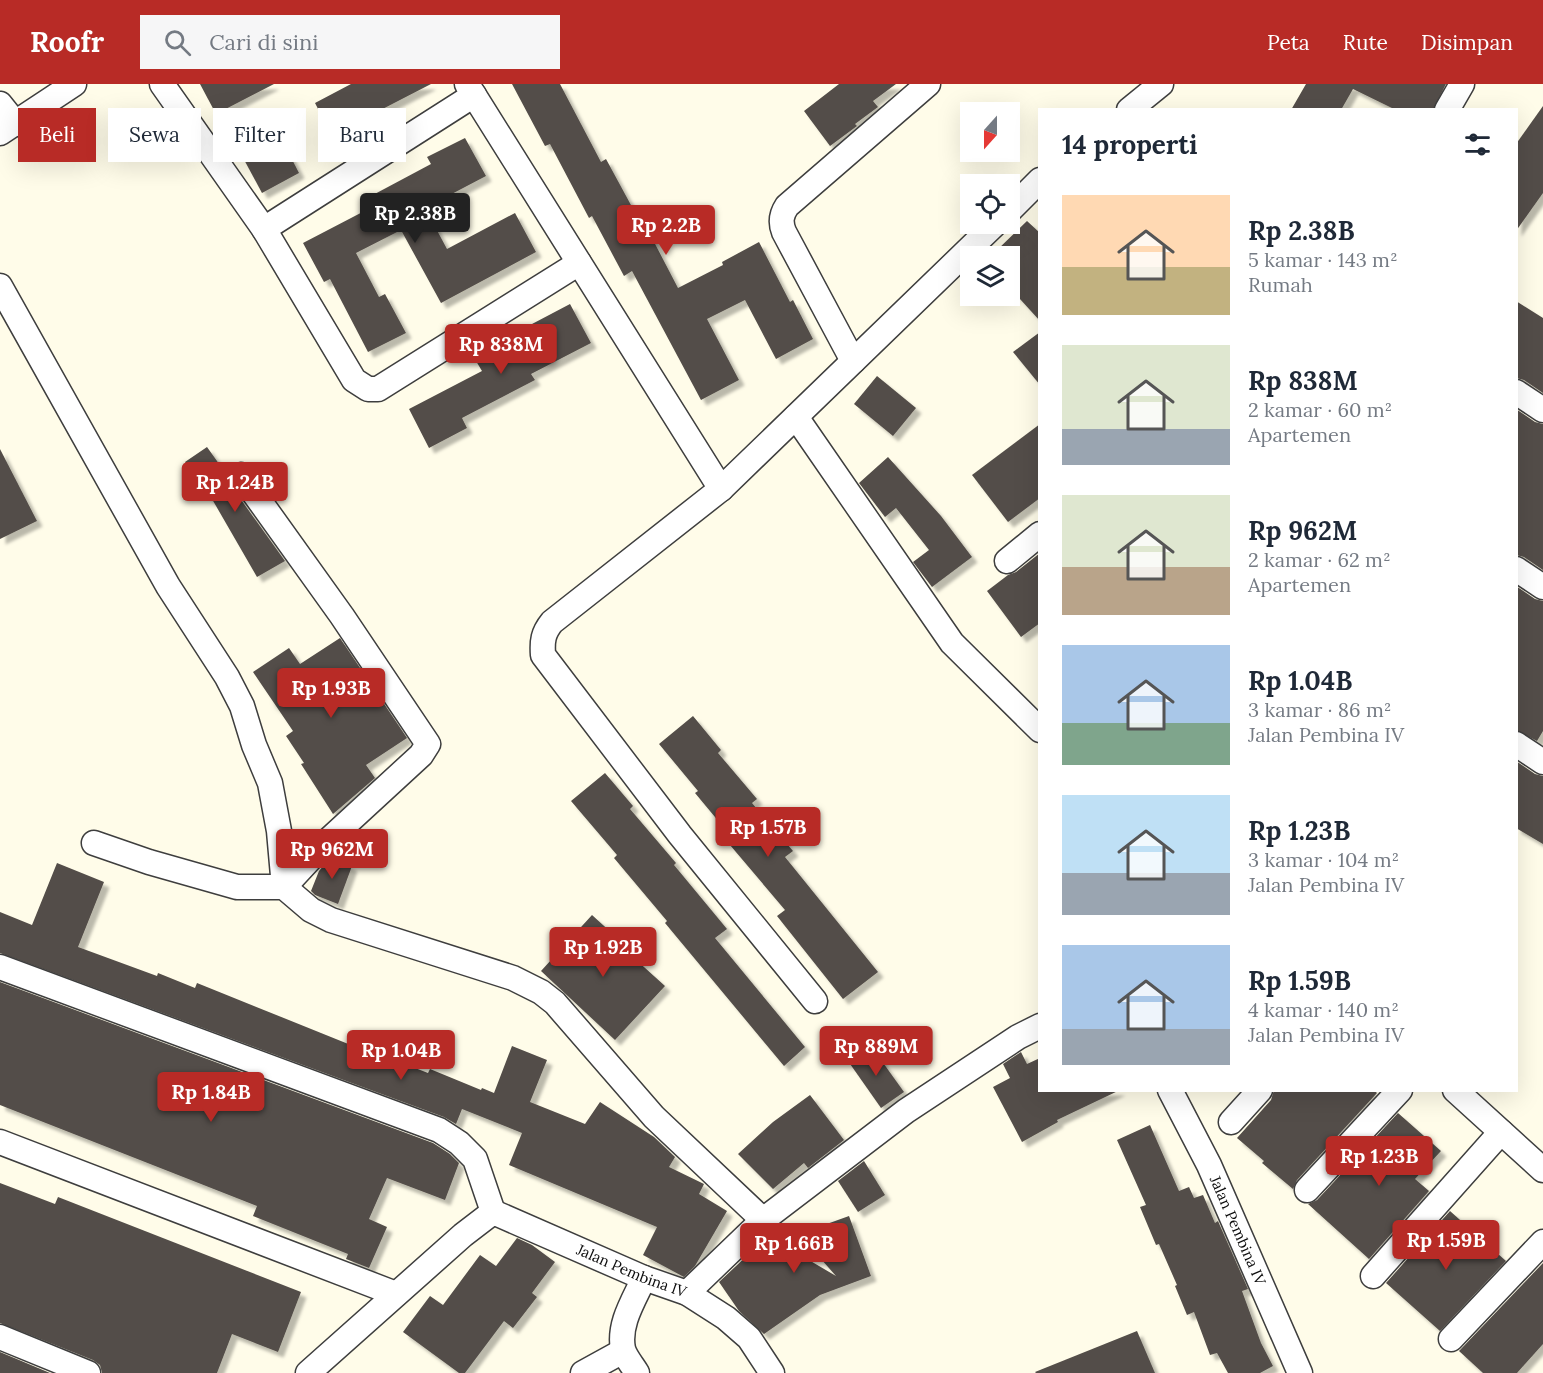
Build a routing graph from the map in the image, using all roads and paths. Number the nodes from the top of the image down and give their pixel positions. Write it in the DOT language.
graph roads {
  1 [pos="74,84"];
  2 [pos="162,84"];
  3 [pos="928,84"];
  4 [pos="1161,84"];
  5 [pos="1462,84"];
  6 [pos="470,89"];
  7 [pos="0,104"];
  8 [pos="1131,108"];
  9 [pos="1448,108"];
  10 [pos="8,129"];
  11 [pos="1038,182"];
  12 [pos="1020,200"];
  13 [pos="264,229"];
  14 [pos="985,234"];
  15 [pos="579,263"];
  16 [pos="0,286"];
  17 [pos="853,361"];
  18 [pos="1518,393"];
  19 [pos="1543,410"];
  20 [pos="796,417"];
  21 [pos="240,475"];
  22 [pos="721,489"];
  23 [pos="1038,536"];
  24 [pos="1007,561"];
  25 [pos="1518,570"];
  26 [pos="1543,586"];
  27 [pos="1036,729"];
  28 [pos="1518,745"];
  29 [pos="1541,756"];
  30 [pos="94,843"];
  31 [pos="284,887"];
  32 [pos="0,967"];
  33 [pos="815,1001"];
  34 [pos="1038,1027"];
  35 [pos="1171,1092"];
  36 [pos="1258,1092"];
  37 [pos="1398,1092"];
  38 [pos="1457,1092"];
  39 [pos="1231,1122"];
  40 [pos="1501,1132"];
  41 [pos="0,1142"];
  42 [pos="1543,1170"];
  43 [pos="1307,1190"];
  44 [pos="494,1212"];
  45 [pos="763,1220"];
  46 [pos="1543,1242"];
  47 [pos="1373,1276"];
  48 [pos="644,1278"];
  49 [pos="687,1293"];
  50 [pos="396,1294"];
  51 [pos="0,1337"];
  52 [pos="1451,1339"];
  53 [pos="623,1351"];
  54 [pos="88,1373"];
  55 [pos="308,1373"];
  56 [pos="583,1373"];
  57 [pos="637,1373"];
  58 [pos="772,1373"];
  59 [pos="1300,1373"];
  1 -- 10 [label="street"];
  2 -- 13 [label="street"];
  3 -- 17 [label="street"];
  4 -- 8 [label="street"];
  5 -- 9 [label="street"];
  6 -- 13 [label="street"];
  6 -- 15 [label="street"];
  7 -- 10 [label="street"];
  11 -- 12 [label="street"];
  13 -- 15 [label="street"];
  14 -- 17 [label="street"];
  15 -- 22 [label="street"];
  16 -- 31 [label="street"];
  17 -- 20 [label="street"];
  18 -- 19 [label="street"];
  20 -- 22 [label="street"];
  20 -- 27 [label="street"];
  21 -- 31 [label="street"];
  22 -- 33 [label="street"];
  23 -- 24 [label="street"];
  25 -- 26 [label="street"];
  28 -- 29 [label="street"];
  30 -- 31 [label="street"];
  31 -- 45 [label="street"];
  32 -- 44 [label="street"];
  34 -- 45 [label="street, Jalan Pembina IV"];
  35 -- 59 [label="street, Jalan Pembina IV"];
  36 -- 39 [label="street"];
  37 -- 43 [label="street"];
  38 -- 40 [label="street"];
  40 -- 42 [label="street"];
  40 -- 47 [label="street"];
  41 -- 50 [label="street"];
  44 -- 48 [label="street, Jalan Pembina IV"];
  44 -- 50 [label="street"];
  45 -- 49 [label="street, Jalan Pembina IV"];
  46 -- 52 [label="street"];
  48 -- 49 [label="street, Jalan Pembina IV"];
  48 -- 53 [label="street"];
  49 -- 58 [label="street"];
  50 -- 55 [label="street"];
  51 -- 54 [label="street"];
  53 -- 56 [label="street"];
  53 -- 57 [label="street"];
}
